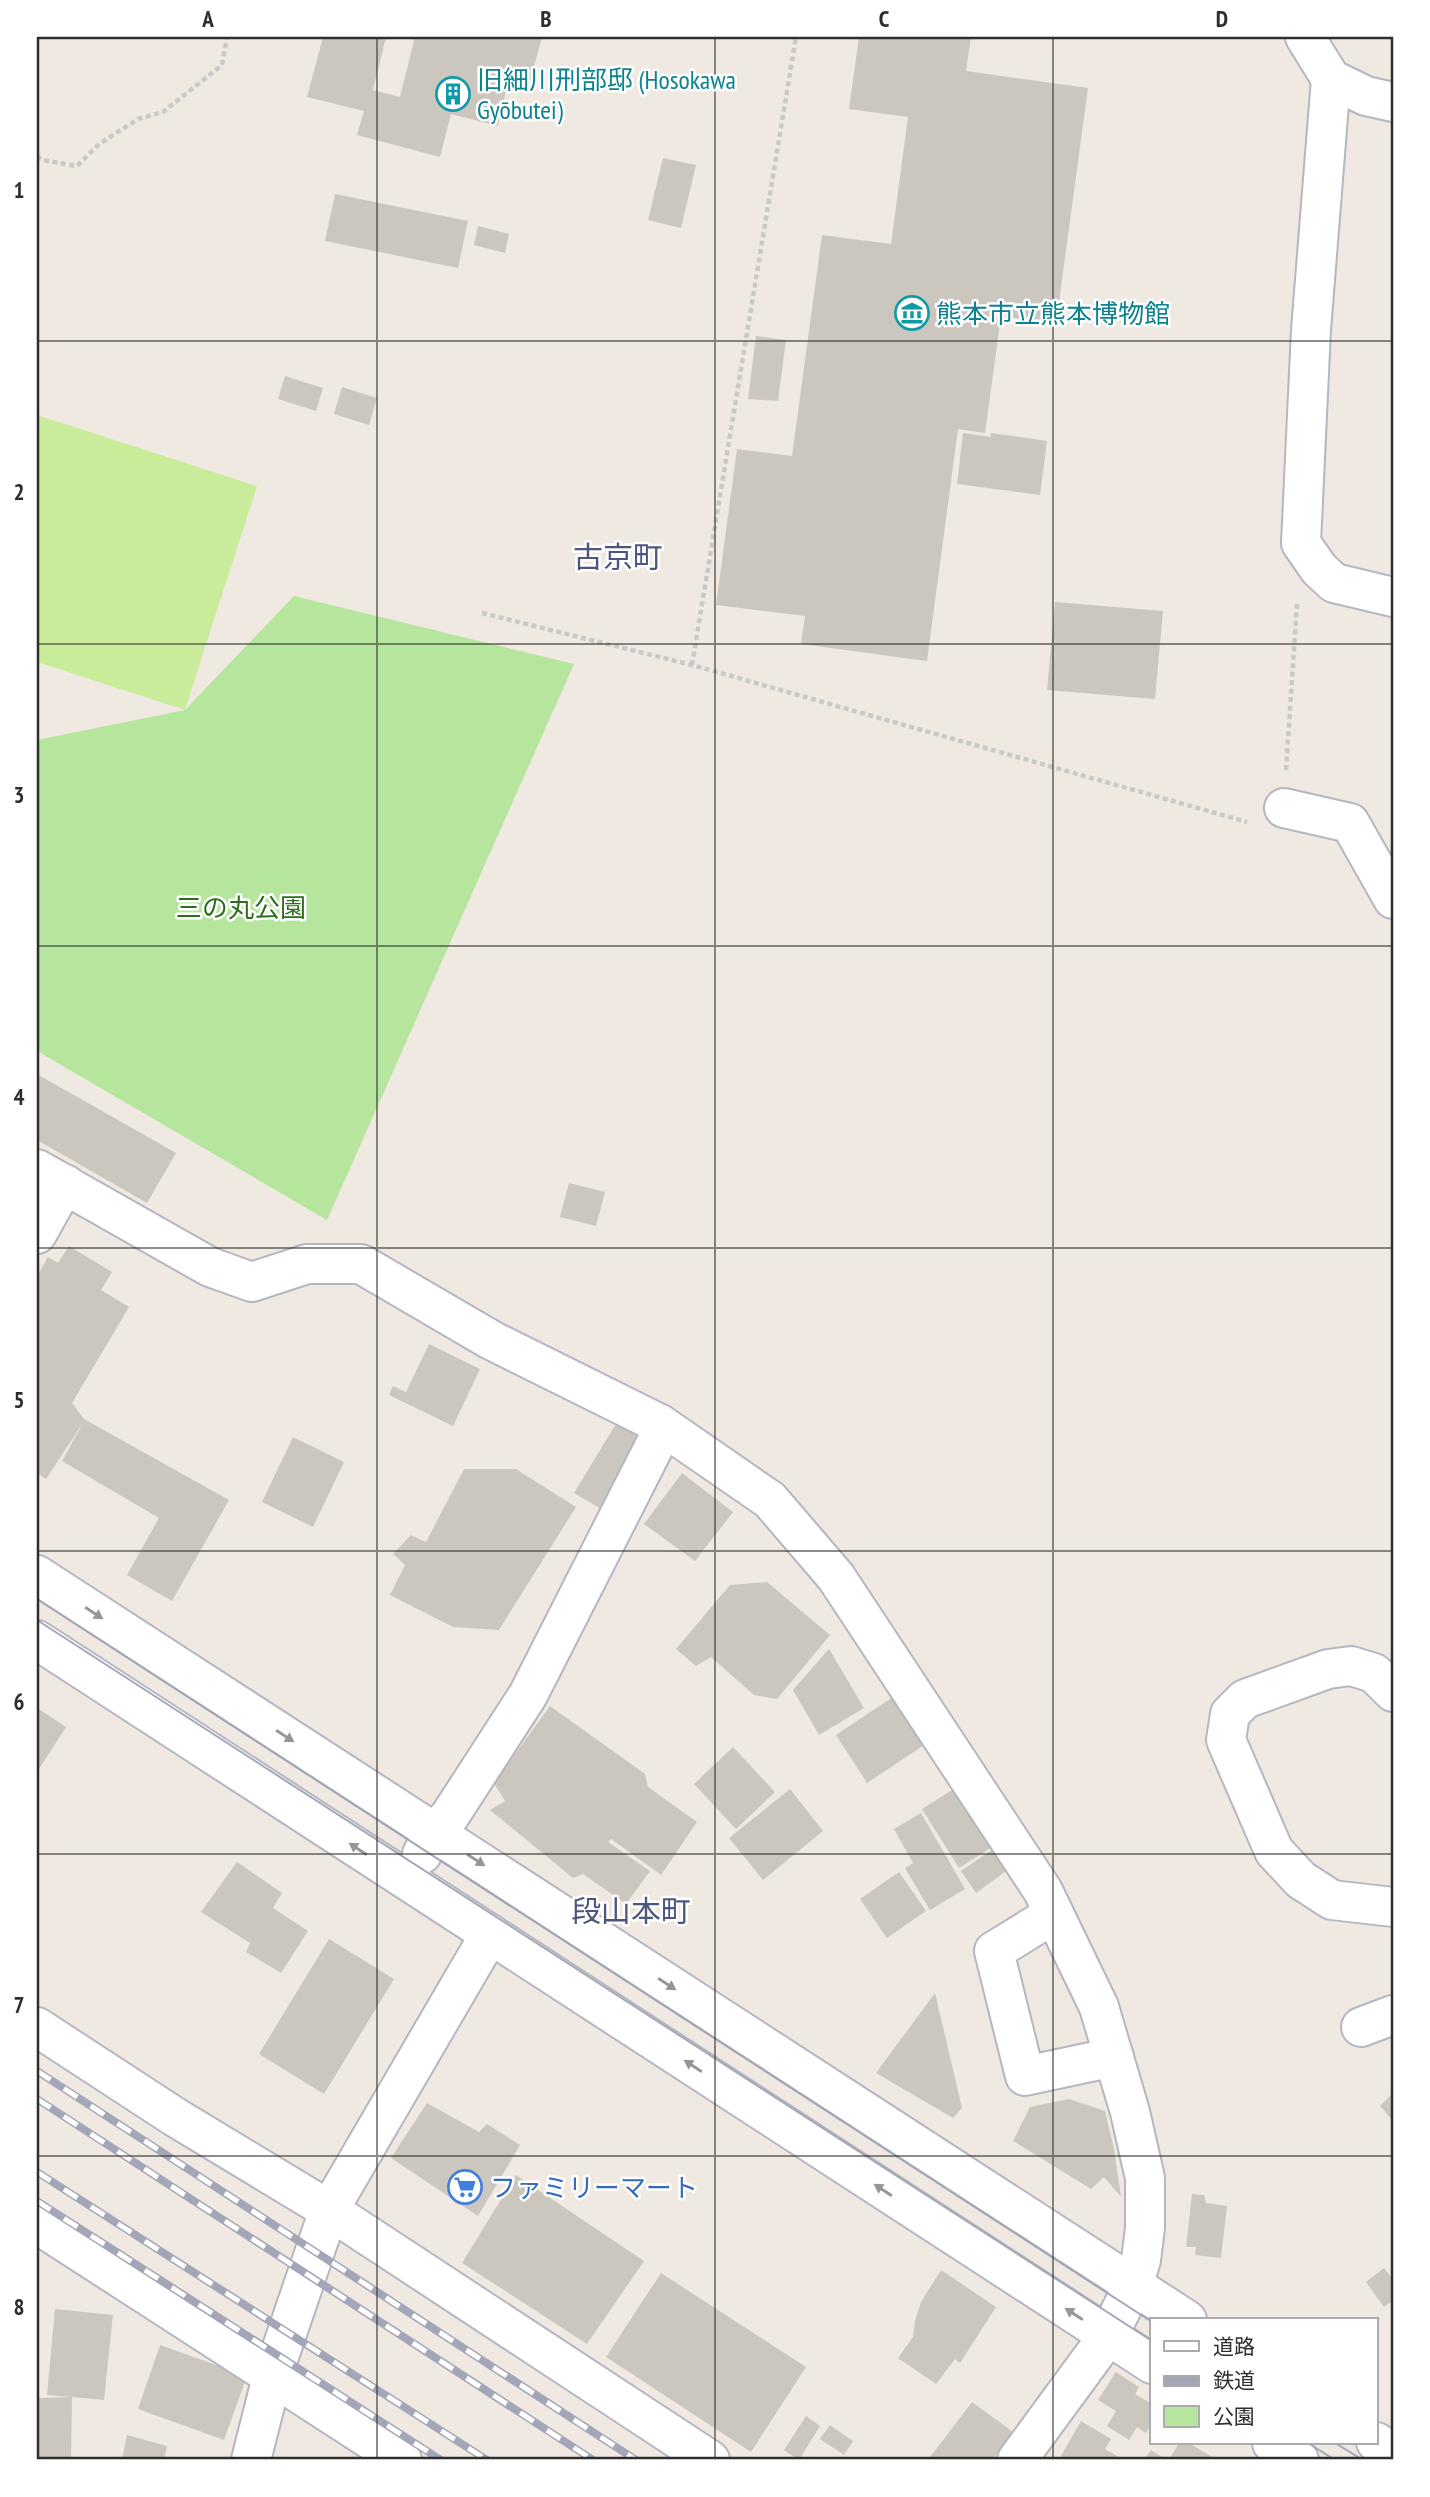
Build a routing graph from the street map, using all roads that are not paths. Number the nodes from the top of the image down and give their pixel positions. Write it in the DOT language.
graph roads {
  1 [pos="1305,37"];
  2 [pos="1331,79"];
  3 [pos="1393,102"];
  4 [pos="1393,597"];
  5 [pos="1284,808"];
  6 [pos="1393,898"];
  7 [pos="51,1177"];
  8 [pos="37,1234"];
  9 [pos="660,1424"];
  10 [pos="37,1575"];
  11 [pos="37,1640"];
  12 [pos="1393,1692"];
  13 [pos="433,1833"];
  14 [pos="406,1880"];
  15 [pos="1393,1907"];
  16 [pos="1054,1914"];
  17 [pos="490,1934"];
  18 [pos="37,2027"];
  19 [pos="1114,2057"];
  20 [pos="329,2210"];
  21 [pos="37,2224"];
  22 [pos="1133,2286"];
  23 [pos="1184,2318"];
  24 [pos="1108,2336"];
  25 [pos="1150,2363"];
  26 [pos="272,2377"];
  27 [pos="1378,2443"];
  28 [pos="1274,2444"];
  29 [pos="1393,2453"];
  30 [pos="251,2460"];
  31 [pos="402,2460"];
  32 [pos="710,2460"];
  33 [pos="1017,2460"];
  34 [pos="1299,2460"];
  1 -- 2 [label="street"];
  2 -- 3 [label="street"];
  2 -- 4 [label="street"];
  5 -- 6 [label="street"];
  7 -- 8 [label="street"];
  7 -- 9 [label="street"];
  9 -- 13 [label="street"];
  9 -- 16 [label="street"];
  10 -- 13 [label="street, one-way"];
  14 -- 11 [label="street, one-way"];
  12 -- 15 [label="street"];
  13 -- 14 [label="street"];
  13 -- 22 [label="street, one-way"];
  14 -- 17 [label="street"];
  16 -- 19 [label="street"];
  16 -- 19 [label="street"];
  17 -- 20 [label="street"];
  24 -- 17 [label="street, one-way"];
  18 -- 20 [label="street"];
  19 -- 22 [label="street"];
  20 -- 26 [label="street"];
  20 -- 32 [label="street"];
  21 -- 26 [label="street"];
  22 -- 23 [label="street"];
  22 -- 24 [label="street"];
  24 -- 25 [label="street"];
  24 -- 33 [label="street"];
  26 -- 30 [label="street"];
  26 -- 31 [label="street"];
  27 -- 29 [label="street"];
  28 -- 34 [label="street"];
}
